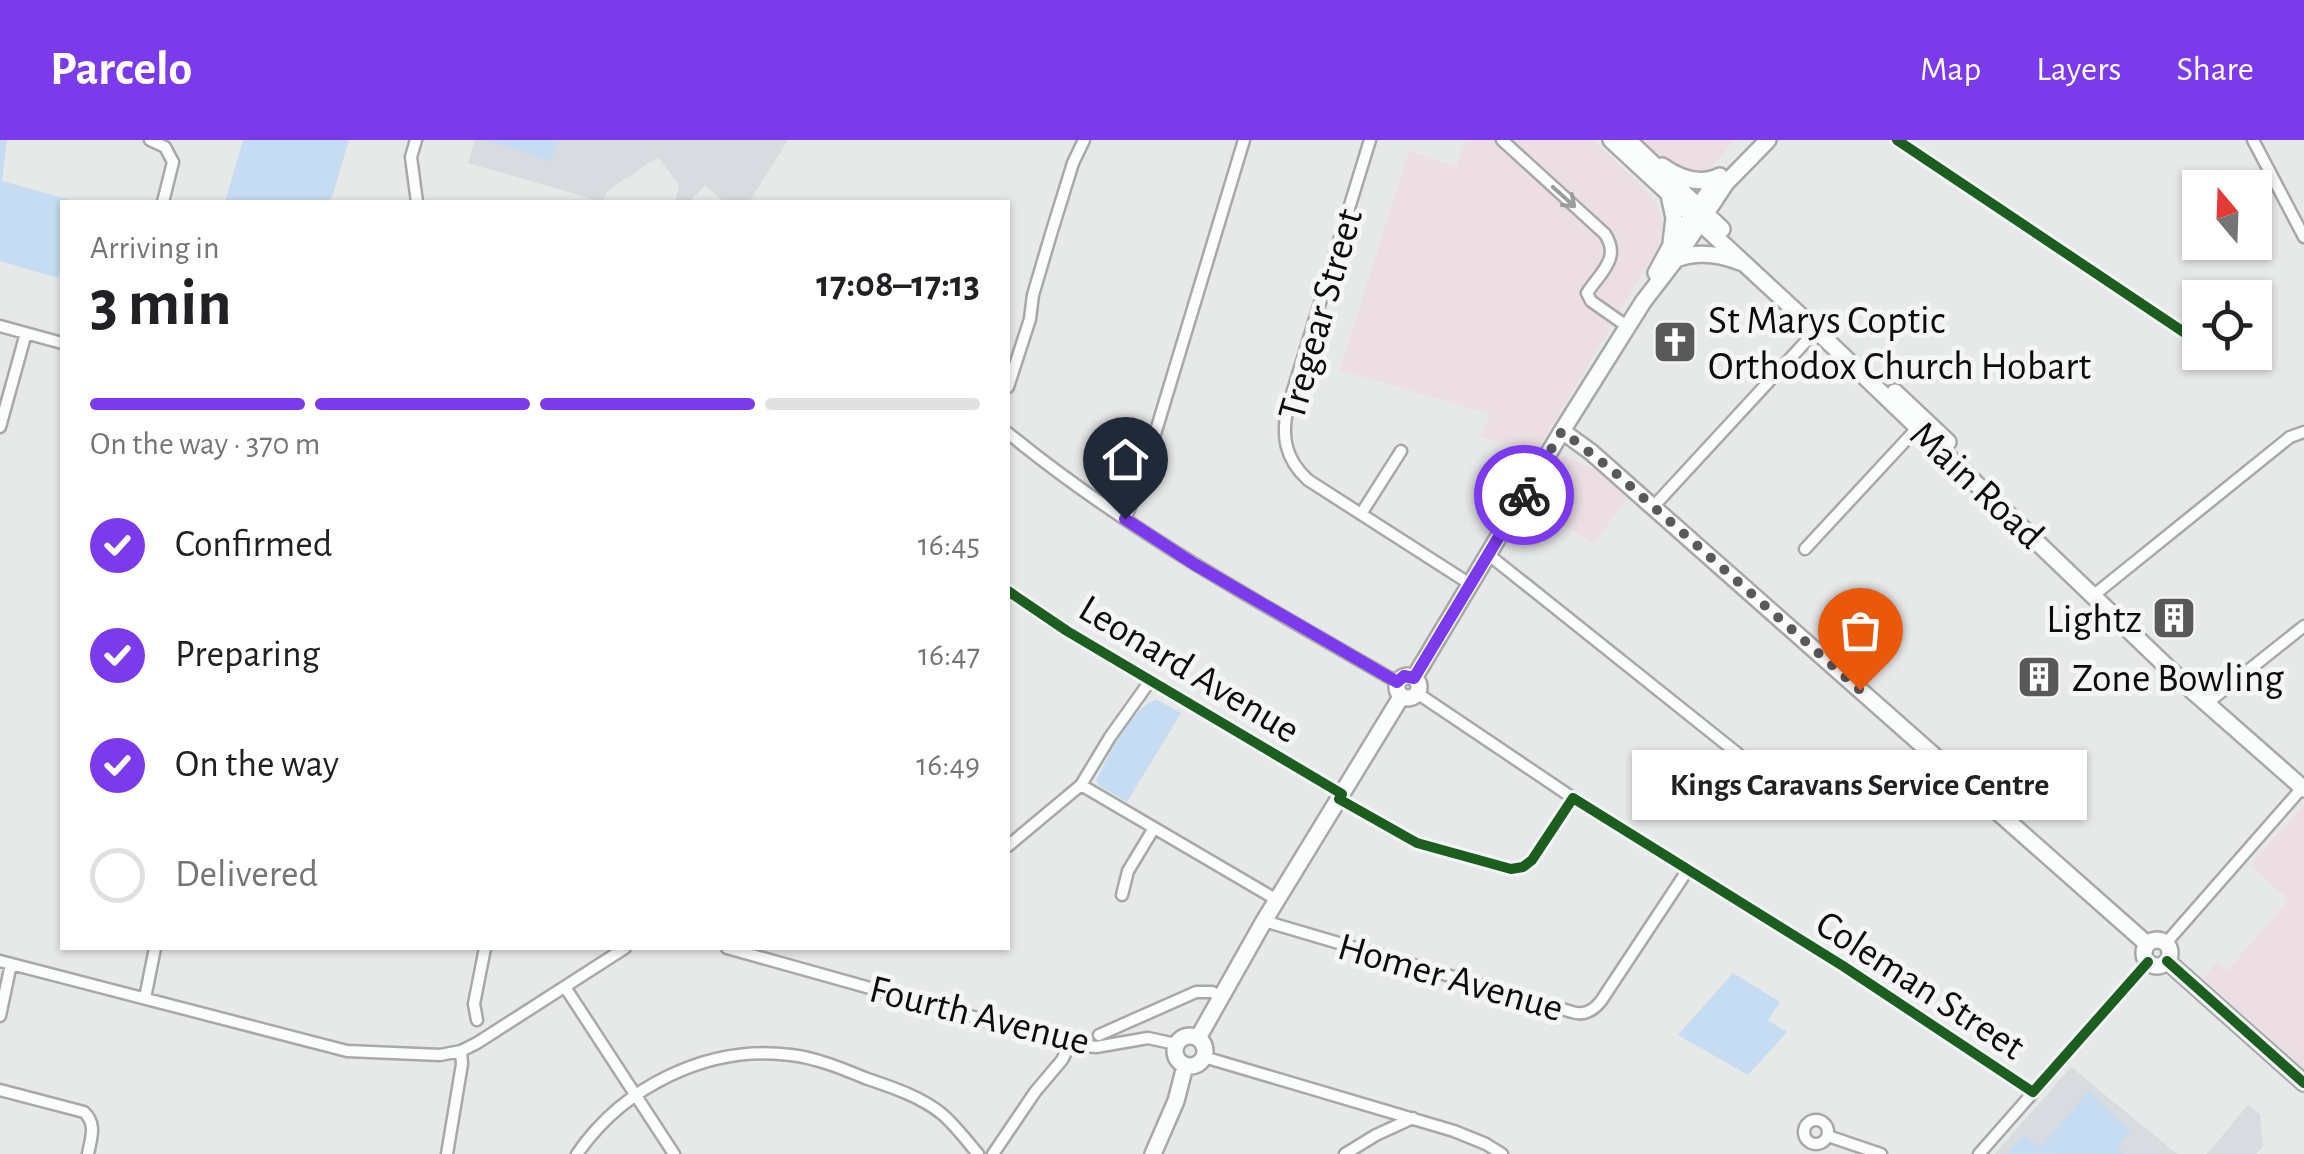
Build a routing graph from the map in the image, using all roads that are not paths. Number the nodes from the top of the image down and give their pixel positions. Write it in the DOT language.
graph roads {
  1 [pos="150,140"];
  2 [pos="416,140"];
  3 [pos="1084,140"];
  4 [pos="1244,140"];
  5 [pos="1370,140"];
  6 [pos="1502,140"];
  7 [pos="1611,140"];
  8 [pos="1754,140"];
  9 [pos="1768,140"];
  10 [pos="2253,140"];
  11 [pos="1631,143"];
  12 [pos="1720,176"];
  13 [pos="1670,195"];
  14 [pos="164,200"];
  15 [pos="418,200"];
  16 [pos="1699,214"];
  17 [pos="2304,236"];
  18 [pos="1673,253"];
  19 [pos="1748,265"];
  20 [pos="0,326"];
  21 [pos="1628,326"];
  22 [pos="1819,327"];
  23 [pos="26,334"];
  24 [pos="60,343"];
  25 [pos="1010,381"];
  26 [pos="1921,423"];
  27 [pos="0,427"];
  28 [pos="1562,431"];
  29 [pos="2304,432"];
  30 [pos="1010,435"];
  31 [pos="1401,451"];
  32 [pos="1653,507"];
  33 [pos="1361,514"];
  34 [pos="1125,519"];
  35 [pos="1805,549"];
  36 [pos="1488,555"];
  37 [pos="1470,584"];
  38 [pos="1010,592"];
  39 [pos="2098,592"];
  40 [pos="2304,626"];
  41 [pos="1150,681"];
  42 [pos="1407,687"];
  43 [pos="2209,700"];
  44 [pos="1766,768"];
  45 [pos="1081,785"];
  46 [pos="2303,788"];
  47 [pos="1341,796"];
  48 [pos="1573,798"];
  49 [pos="1154,828"];
  50 [pos="1010,844"];
  51 [pos="1687,872"];
  52 [pos="1122,894"];
  53 [pos="1277,900"];
  54 [pos="1264,921"];
  55 [pos="2166,943"];
  56 [pos="2147,944"];
  57 [pos="155,950"];
  58 [pos="485,950"];
  59 [pos="622,950"];
  60 [pos="734,950"];
  61 [pos="2167,960"];
  62 [pos="6,962"];
  63 [pos="2148,962"];
  64 [pos="565,987"];
  65 [pos="1220,996"];
  66 [pos="145,998"];
  67 [pos="0,1016"];
  68 [pos="477,1020"];
  69 [pos="1099,1035"];
  70 [pos="1198,1038"];
  71 [pos="1070,1044"];
  72 [pos="1176,1044"];
  73 [pos="460,1051"];
  74 [pos="1204,1057"];
  75 [pos="1185,1066"];
  76 [pos="2304,1083"];
  77 [pos="0,1090"];
  78 [pos="2033,1092"];
  79 [pos="634,1096"];
  80 [pos="1413,1118"];
  81 [pos="1828,1136"];
  82 [pos="88,1154"];
  83 [pos="447,1154"];
  84 [pos="577,1154"];
  85 [pos="674,1154"];
  86 [pos="978,1154"];
  87 [pos="993,1154"];
  88 [pos="1154,1154"];
  89 [pos="1345,1154"];
  90 [pos="1502,1154"];
  91 [pos="1881,1154"];
  92 [pos="1979,1154"];
  1 -- 14 [label="street"];
  2 -- 15 [label="street"];
  3 -- 25 [label="street"];
  4 -- 34 [label="street"];
  5 -- 33 [label="street, Tregear Street"];
  6 -- 21 [label="street, one-way"];
  7 -- 13 [label="street, Main Road"];
  8 -- 12 [label="street"];
  9 -- 16 [label="street"];
  10 -- 17 [label="street"];
  11 -- 12 [label="street"];
  11 -- 16 [label="street, Main Road"];
  12 -- 16 [label="street"];
  13 -- 16 [label="street, Main Road"];
  13 -- 18 [label="street"];
  16 -- 18 [label="street"];
  16 -- 19 [label="street, Main Road"];
  16 -- 22 [label="street, Main Road"];
  18 -- 19 [label="street"];
  18 -- 21 [label="street"];
  19 -- 22 [label="street, Main Road"];
  20 -- 23 [label="street"];
  21 -- 28 [label="street"];
  22 -- 26 [label="street, Main Road"];
  22 -- 32 [label="street"];
  23 -- 24 [label="street"];
  23 -- 27 [label="street"];
  26 -- 35 [label="street"];
  26 -- 39 [label="street, Main Road"];
  28 -- 32 [label="street"];
  28 -- 36 [label="street"];
  29 -- 39 [label="street"];
  30 -- 34 [label="street, Coleman Street"];
  31 -- 33 [label="street"];
  32 -- 56 [label="street"];
  33 -- 37 [label="street, Tregear Street"];
  34 -- 42 [label="street, Coleman Street"];
  36 -- 37 [label="street"];
  36 -- 44 [label="street"];
  37 -- 42 [label="street"];
  38 -- 41 [label="street, Leonard Avenue"];
  39 -- 43 [label="street, Main Road"];
  40 -- 43 [label="street"];
  41 -- 45 [label="street"];
  41 -- 47 [label="street, Leonard Avenue"];
  42 -- 47 [label="street"];
  42 -- 48 [label="street, Coleman Street"];
  43 -- 46 [label="street, Main Road"];
  45 -- 49 [label="street"];
  45 -- 50 [label="street"];
  46 -- 55 [label="street"];
  47 -- 48 [label="street, Leonard Avenue"];
  47 -- 53 [label="street"];
  48 -- 51 [label="street, Coleman Street"];
  49 -- 52 [label="street"];
  49 -- 53 [label="street"];
  51 -- 54 [label="street, Homer Avenue"];
  51 -- 78 [label="street, Coleman Street"];
  53 -- 54 [label="street"];
  54 -- 65 [label="street"];
  55 -- 56 [label="street"];
  55 -- 61 [label="street"];
  56 -- 63 [label="street"];
  57 -- 66 [label="street"];
  58 -- 68 [label="street"];
  59 -- 64 [label="street"];
  60 -- 71 [label="street, Fourth Avenue"];
  61 -- 63 [label="street"];
  61 -- 76 [label="street"];
  62 -- 66 [label="street"];
  62 -- 67 [label="street"];
  63 -- 78 [label="street"];
  64 -- 73 [label="street"];
  64 -- 79 [label="street"];
  65 -- 69 [label="street"];
  65 -- 70 [label="street"];
  66 -- 73 [label="street"];
  70 -- 72 [label="street"];
  70 -- 74 [label="street"];
  71 -- 72 [label="street, Fourth Avenue"];
  71 -- 87 [label="street"];
  72 -- 75 [label="street"];
  73 -- 83 [label="street"];
  74 -- 75 [label="street"];
  74 -- 80 [label="street"];
  75 -- 88 [label="street"];
  77 -- 82 [label="street"];
  78 -- 92 [label="street"];
  79 -- 84 [label="street"];
  79 -- 85 [label="street"];
  79 -- 86 [label="street"];
  80 -- 89 [label="street"];
  80 -- 90 [label="street"];
  81 -- 91 [label="street"];
}
